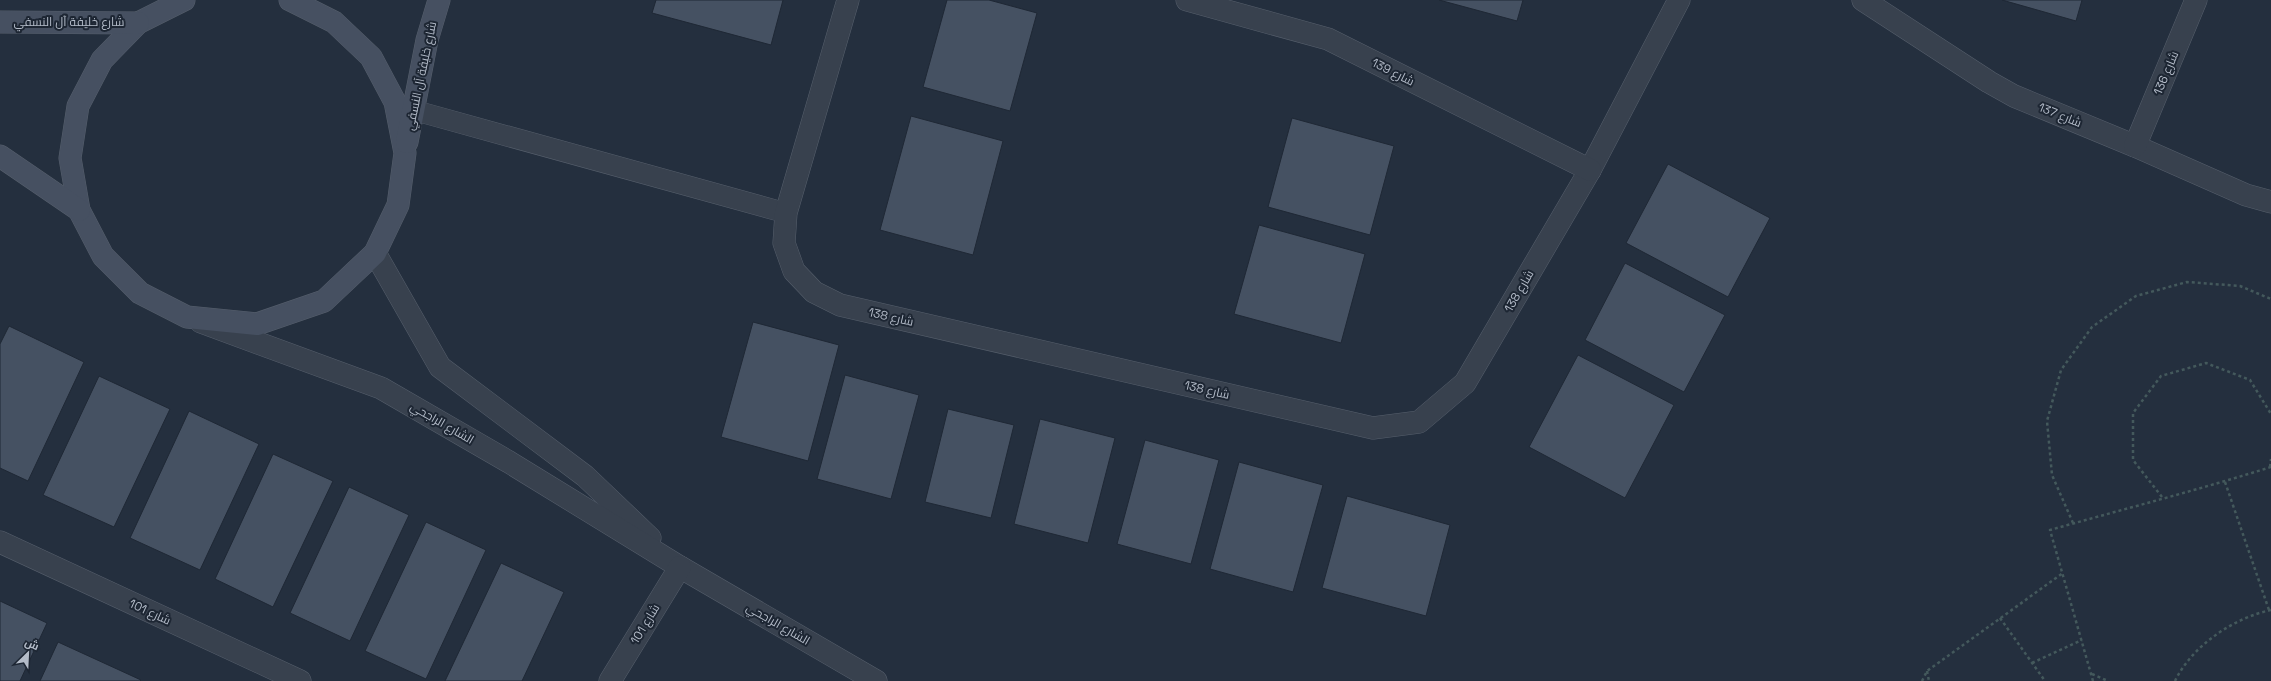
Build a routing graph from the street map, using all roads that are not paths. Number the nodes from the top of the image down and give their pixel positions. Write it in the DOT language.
graph roads {
  1 [pos="184,0"];
  2 [pos="290,0"];
  3 [pos="440,0"];
  4 [pos="848,0"];
  5 [pos="1187,0"];
  6 [pos="1679,0"];
  7 [pos="1863,0"];
  8 [pos="2196,0"];
  9 [pos="0,22"];
  10 [pos="138,23"];
  11 [pos="413,110"];
  12 [pos="2135,146"];
  13 [pos="405,153"];
  14 [pos="0,156"];
  15 [pos="1590,170"];
  16 [pos="2271,202"];
  17 [pos="79,210"];
  18 [pos="786,213"];
  19 [pos="375,253"];
  20 [pos="187,317"];
  21 [pos="0,542"];
  22 [pos="680,567"];
  23 [pos="300,681"];
  24 [pos="610,681"];
  25 [pos="876,681"];
  1 -- 10 [label="street"];
  2 -- 13 [label="street"];
  3 -- 11 [label="street, شارع خليفة آل النسفي"];
  4 -- 18 [label="street, شارع 138"];
  5 -- 15 [label="street, شارع 139"];
  6 -- 15 [label="street, شارع 138"];
  7 -- 12 [label="street, شارع 137"];
  8 -- 12 [label="street, شارع 136"];
  9 -- 10 [label="street, شارع خليفة آل النسفي"];
  10 -- 17 [label="street"];
  11 -- 13 [label="street, شارع خليفة آل النسفي"];
  11 -- 18 [label="lane"];
  12 -- 16 [label="street, شارع 137"];
  13 -- 19 [label="street, شارع خليفة آل النسفي"];
  14 -- 17 [label="street"];
  15 -- 18 [label="street, شارع 138"];
  17 -- 20 [label="street"];
  19 -- 20 [label="street"];
  19 -- 22 [label="street, الشارع الراجحي"];
  20 -- 22 [label="street, الشارع الراجحي"];
  21 -- 23 [label="street, شارع 101"];
  22 -- 24 [label="street, شارع 101"];
  22 -- 25 [label="street, الشارع الراجحي"];
}
